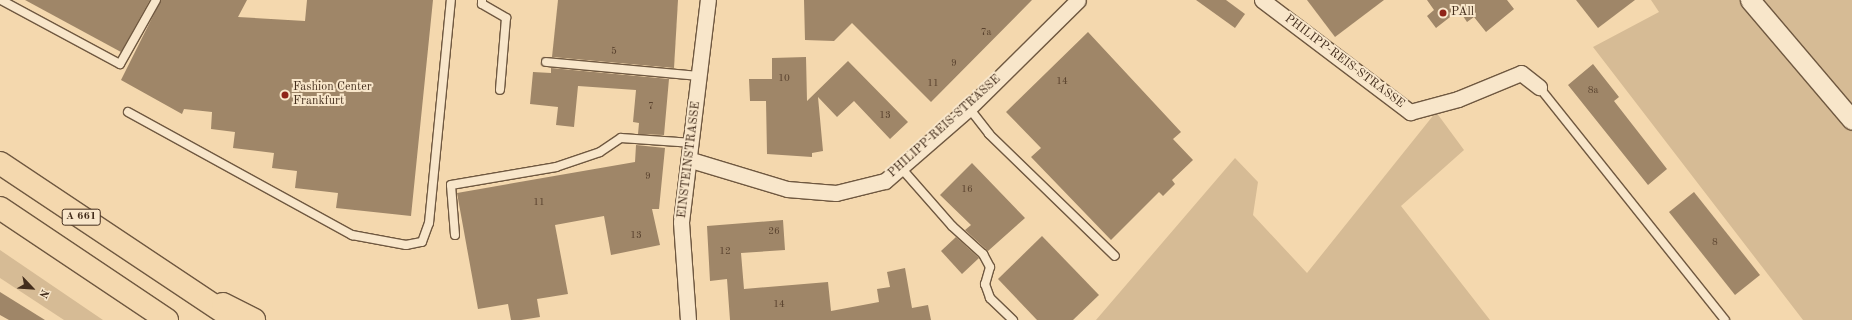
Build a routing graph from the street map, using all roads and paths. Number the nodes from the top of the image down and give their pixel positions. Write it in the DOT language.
graph roads {
  1 [pos="1,0"];
  2 [pos="156,0"];
  3 [pos="451,0"];
  4 [pos="482,0"];
  5 [pos="708,0"];
  6 [pos="1078,0"];
  7 [pos="1262,0"];
  8 [pos="1750,0"];
  9 [pos="546,62"];
  10 [pos="700,76"];
  11 [pos="1539,87"];
  12 [pos="500,90"];
  13 [pos="969,108"];
  14 [pos="128,112"];
  15 [pos="1852,120"];
  16 [pos="693,143"];
  17 [pos="691,160"];
  18 [pos="0,163"];
  19 [pos="902,169"];
  20 [pos="0,208"];
  21 [pos="455,235"];
  22 [pos="1115,256"];
  23 [pos="75,258"];
  24 [pos="162,271"];
  25 [pos="150,320"];
  26 [pos="167,320"];
  27 [pos="234,320"];
  28 [pos="254,320"];
  29 [pos="688,320"];
  30 [pos="1013,320"];
  31 [pos="1725,320"];
  1 -- 2 [label="lane"];
  3 -- 14 [label="lane"];
  4 -- 12 [label="lane"];
  5 -- 10 [label="street, EINSTEINSTRASSE"];
  6 -- 13 [label="street, PHILIPP-REIS-STRASSE"];
  7 -- 11 [label="street, PHILIPP-REIS-STRASSE"];
  8 -- 15 [label="street"];
  9 -- 10 [label="lane"];
  10 -- 16 [label="street, EINSTEINSTRASSE"];
  11 -- 31 [label="lane"];
  13 -- 19 [label="street, PHILIPP-REIS-STRASSE"];
  13 -- 22 [label="lane"];
  16 -- 17 [label="street, EINSTEINSTRASSE"];
  16 -- 21 [label="lane"];
  17 -- 19 [label="street, PHILIPP-REIS-STRASSE"];
  17 -- 29 [label="street, EINSTEINSTRASSE"];
  18 -- 24 [label="highway, A 661"];
  19 -- 30 [label="lane"];
  20 -- 23 [label="highway"];
  23 -- 25 [label="highway"];
  23 -- 26 [label="highway"];
  24 -- 27 [label="highway, A 661"];
  24 -- 28 [label="highway"];
}
